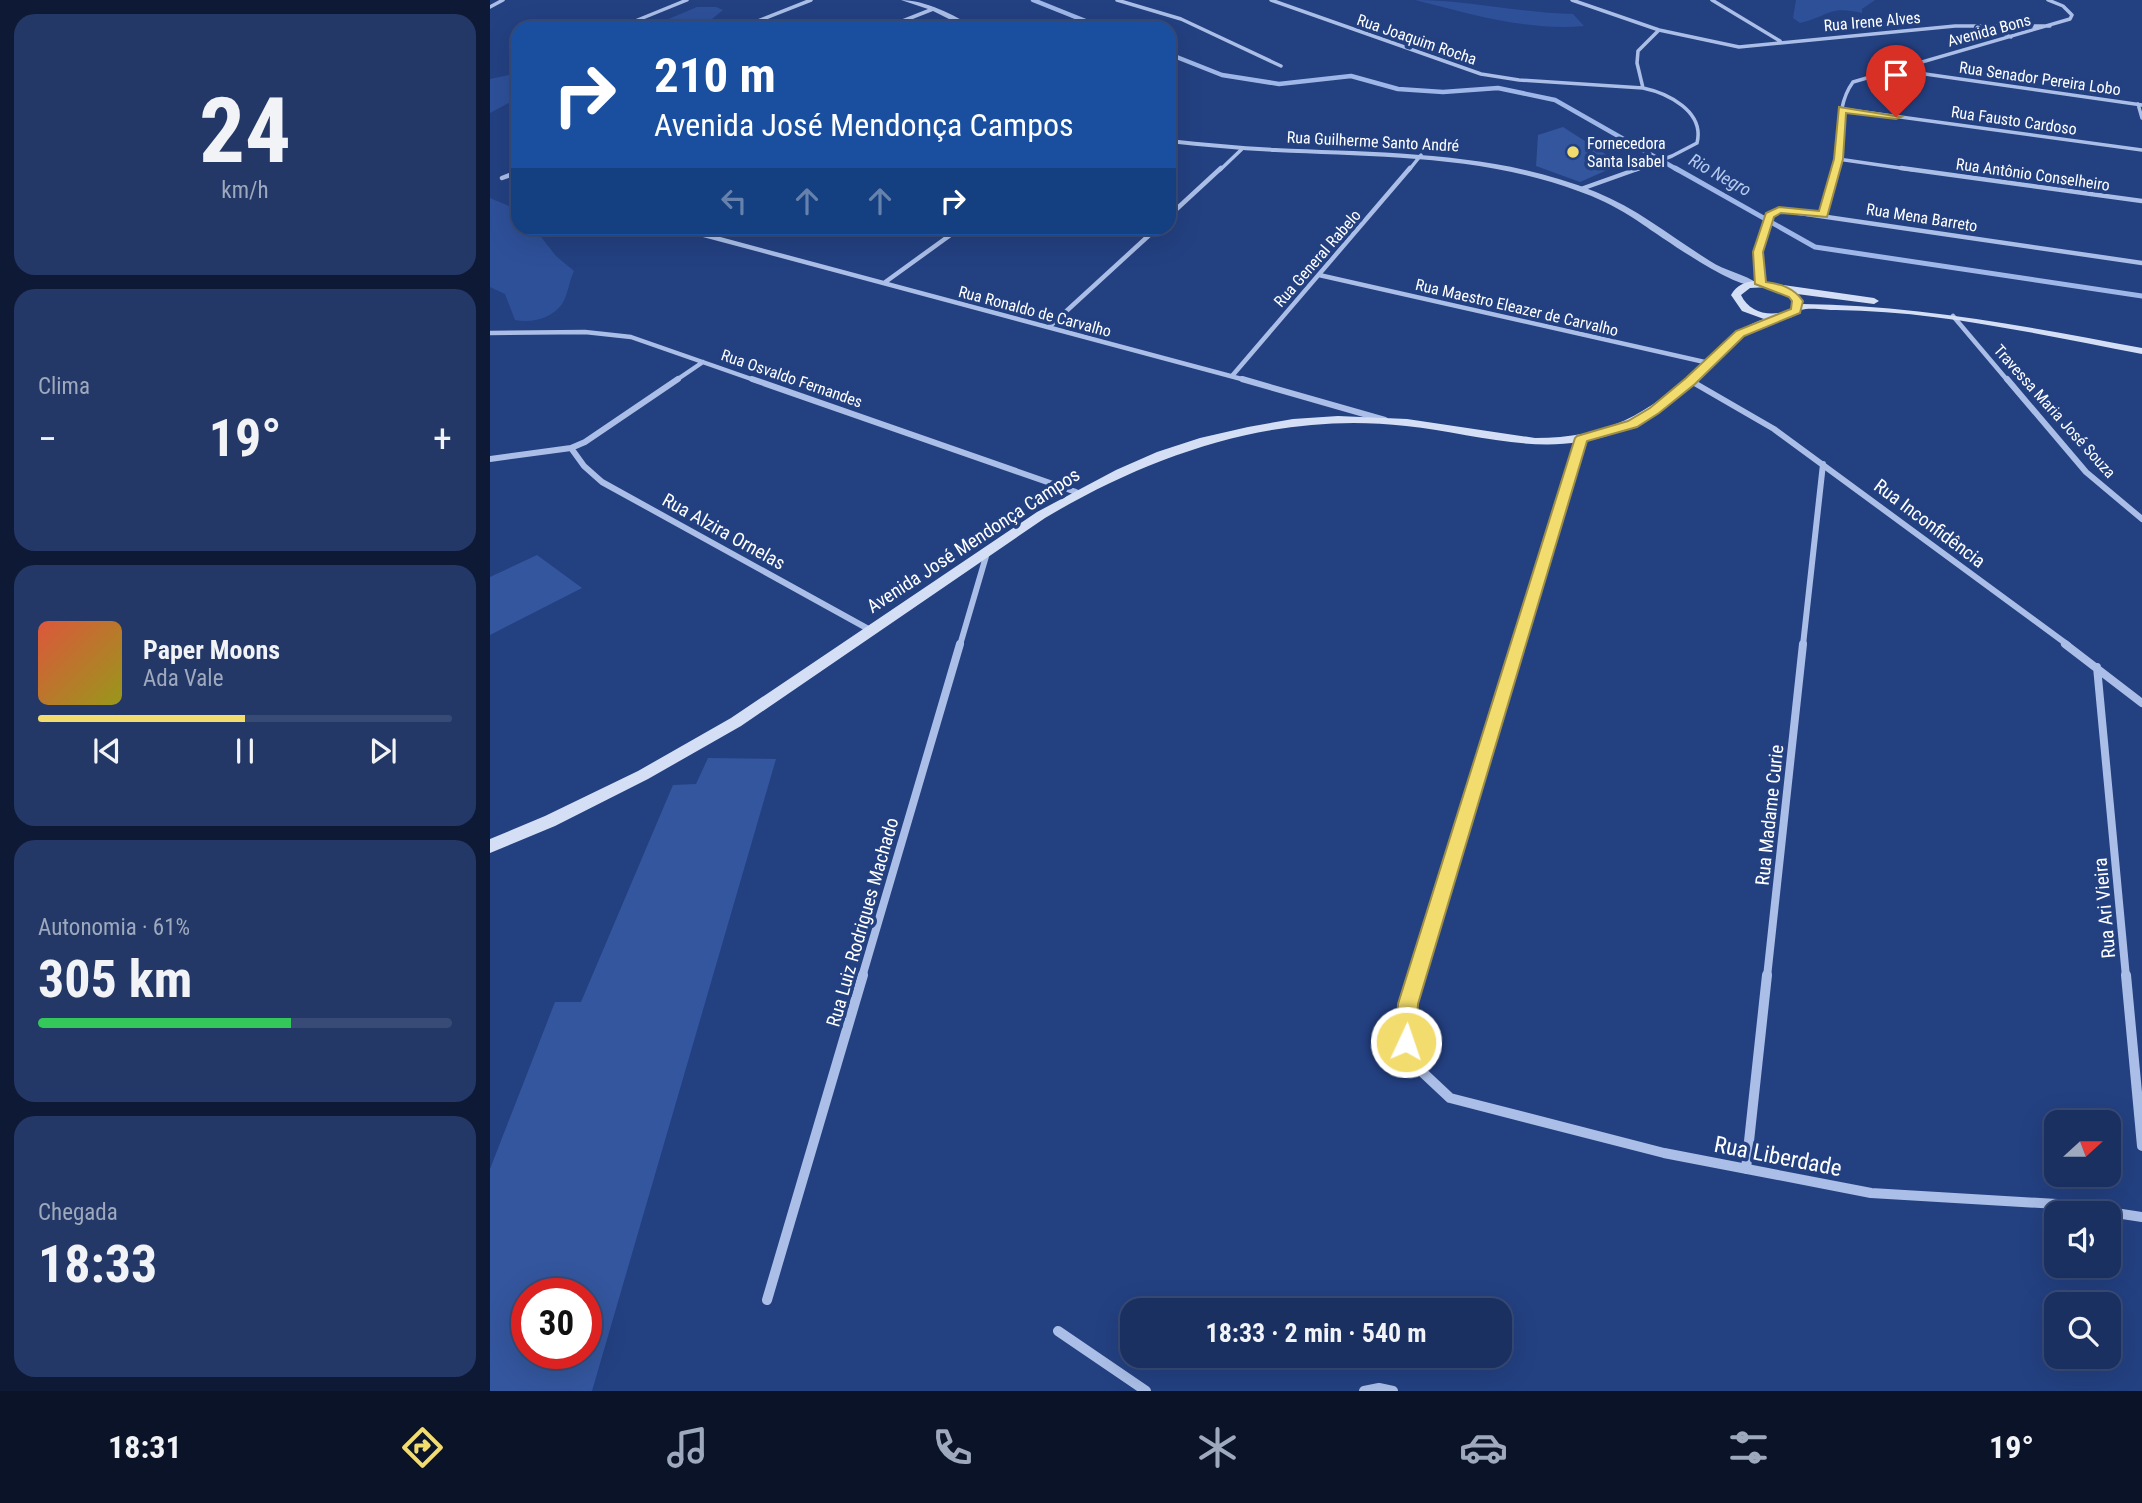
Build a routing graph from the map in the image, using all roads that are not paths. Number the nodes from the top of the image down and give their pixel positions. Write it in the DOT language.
graph roads {
  1 [pos="503,0"];
  2 [pos="687,0"];
  3 [pos="811,0"];
  4 [pos="909,0"];
  5 [pos="1117,0"];
  6 [pos="1270,0"];
  7 [pos="1572,0"];
  8 [pos="1712,0"];
  9 [pos="2049,0"];
  10 [pos="490,7"];
  11 [pos="933,9"];
  12 [pos="635,21"];
  13 [pos="758,21"];
  14 [pos="903,21"];
  15 [pos="958,21"];
  16 [pos="1984,25"];
  17 [pos="2050,26"];
  18 [pos="1659,30"];
  19 [pos="2011,37"];
  20 [pos="1780,41"];
  21 [pos="1281,66"];
  22 [pos="1893,69"];
  23 [pos="1643,88"];
  24 [pos="2140,104"];
  25 [pos="1842,109"];
  26 [pos="2142,118"];
  27 [pos="1176,142"];
  28 [pos="1243,148"];
  29 [pos="2142,150"];
  30 [pos="1421,155"];
  31 [pos="1838,159"];
  32 [pos="511,175"];
  33 [pos="502,178"];
  34 [pos="1581,189"];
  35 [pos="2142,201"];
  36 [pos="1176,210"];
  37 [pos="1824,214"];
  38 [pos="704,235"];
  39 [pos="950,235"];
  40 [pos="1149,235"];
  41 [pos="2142,263"];
  42 [pos="1718,270"];
  43 [pos="1319,275"];
  44 [pos="884,283"];
  45 [pos="1757,284"];
  46 [pos="1739,290"];
  47 [pos="1785,290"];
  48 [pos="1798,307"];
  49 [pos="1744,308"];
  50 [pos="1913,311"];
  51 [pos="1953,316"];
  52 [pos="1779,317"];
  53 [pos="1049,327"];
  54 [pos="490,333"];
  55 [pos="1740,333"];
  56 [pos="2142,351"];
  57 [pos="703,362"];
  58 [pos="1709,363"];
  59 [pos="1232,376"];
  60 [pos="1691,381"];
  61 [pos="1385,420"];
  62 [pos="1581,438"];
  63 [pos="571,447"];
  64 [pos="490,459"];
  65 [pos="1823,464"];
  66 [pos="1076,492"];
  67 [pos="2142,519"];
  68 [pos="987,553"];
  69 [pos="872,631"];
  70 [pos="2097,667"];
  71 [pos="2142,703"];
  72 [pos="490,846"];
  73 [pos="2142,1146"];
  74 [pos="1746,1169"];
  75 [pos="2142,1217"];
  76 [pos="768,1300"];
  77 [pos="1058,1331"];
  78 [pos="1146,1391"];
  79 [pos="1364,1391"];
  80 [pos="1393,1391"];
  1 -- 10 [label="street"];
  2 -- 12 [label="street"];
  3 -- 13 [label="street"];
  4 -- 11 [label="street"];
  5 -- 21 [label="street"];
  6 -- 23 [label="street, Rua Joaquim Rocha"];
  7 -- 18 [label="street, Rua Irene Alves"];
  8 -- 20 [label="street"];
  9 -- 17 [label="street, Avenida Bons"];
  11 -- 14 [label="street"];
  11 -- 15 [label="street"];
  16 -- 17 [label="street, Rua Irene Alves"];
  16 -- 19 [label="street"];
  16 -- 20 [label="street, Rua Irene Alves"];
  17 -- 19 [label="street, Avenida Bons"];
  18 -- 20 [label="street, Rua Irene Alves"];
  18 -- 23 [label="street"];
  19 -- 22 [label="street, Avenida Bons"];
  22 -- 24 [label="street, Rua Senador Pereira Lobo"];
  22 -- 25 [label="street, Avenida Bons"];
  23 -- 34 [label="street, Rua Joaquim Rocha"];
  24 -- 26 [label="street"];
  25 -- 29 [label="street, Rua Fausto Cardoso"];
  25 -- 31 [label="street, Avenida Bons"];
  27 -- 28 [label="street, Rua Guilherme Santo André"];
  28 -- 30 [label="street, Rua Guilherme Santo André"];
  28 -- 36 [label="street"];
  30 -- 34 [label="street, Rua Guilherme Santo André"];
  30 -- 43 [label="street, Rua General Rabelo"];
  31 -- 35 [label="street, Rua Antônio Conselheiro"];
  31 -- 37 [label="street, Avenida Bons"];
  32 -- 33 [label="street"];
  34 -- 42 [label="street, Rua Guilherme Santo André"];
  37 -- 41 [label="street, Rua Mena Barreto"];
  37 -- 45 [label="street, Rua Mena Barreto"];
  38 -- 44 [label="street, Rua Ronaldo de Carvalho"];
  39 -- 44 [label="street"];
  40 -- 53 [label="street"];
  42 -- 45 [label="street, Rua Guilherme Santo André"];
  42 -- 46 [label="street, Rua Guilherme Santo André"];
  43 -- 58 [label="street, Rua Maestro Eleazer de Carvalho"];
  43 -- 59 [label="street, Rua General Rabelo"];
  44 -- 53 [label="street, Rua Ronaldo de Carvalho"];
  45 -- 46 [label="main road"];
  45 -- 47 [label="main road"];
  46 -- 49 [label="main road"];
  47 -- 48 [label="main road"];
  47 -- 50 [label="main road"];
  48 -- 50 [label="main road"];
  48 -- 52 [label="main road, Avenida José Mendonça Campos"];
  49 -- 52 [label="main road"];
  49 -- 55 [label="main road"];
  50 -- 51 [label="main road"];
  51 -- 56 [label="main road"];
  51 -- 67 [label="street, Travessa Maria José Souza"];
  52 -- 55 [label="main road, Avenida José Mendonça Campos"];
  53 -- 59 [label="street, Rua Ronaldo de Carvalho"];
  54 -- 57 [label="street, Rua Osvaldo Fernandes"];
  55 -- 58 [label="main road, Avenida José Mendonça Campos"];
  57 -- 63 [label="street"];
  57 -- 66 [label="street, Rua Osvaldo Fernandes"];
  58 -- 60 [label="main road, Avenida José Mendonça Campos"];
  59 -- 61 [label="street, Rua Ronaldo de Carvalho"];
  60 -- 62 [label="main road, Avenida José Mendonça Campos"];
  60 -- 65 [label="street, Rua Inconfidência"];
  61 -- 62 [label="main road, Avenida José Mendonça Campos"];
  61 -- 66 [label="main road, Avenida José Mendonça Campos"];
  62 -- 74 [label="street, Rua Liberdade"];
  63 -- 64 [label="street"];
  63 -- 69 [label="street, Rua Alzira Ornelas"];
  65 -- 70 [label="street, Rua Inconfidência"];
  65 -- 74 [label="street, Rua Madame Curie"];
  66 -- 68 [label="main road, Avenida José Mendonça Campos"];
  68 -- 69 [label="main road, Avenida José Mendonça Campos"];
  68 -- 76 [label="street, Rua Luiz Rodrigues Machado"];
  69 -- 72 [label="main road, Avenida José Mendonça Campos"];
  70 -- 71 [label="street, Rua Inconfidência"];
  70 -- 73 [label="street, Rua Ari Vieira"];
  74 -- 75 [label="street, Rua Liberdade"];
  77 -- 78 [label="street"];
  79 -- 80 [label="street"];
}
